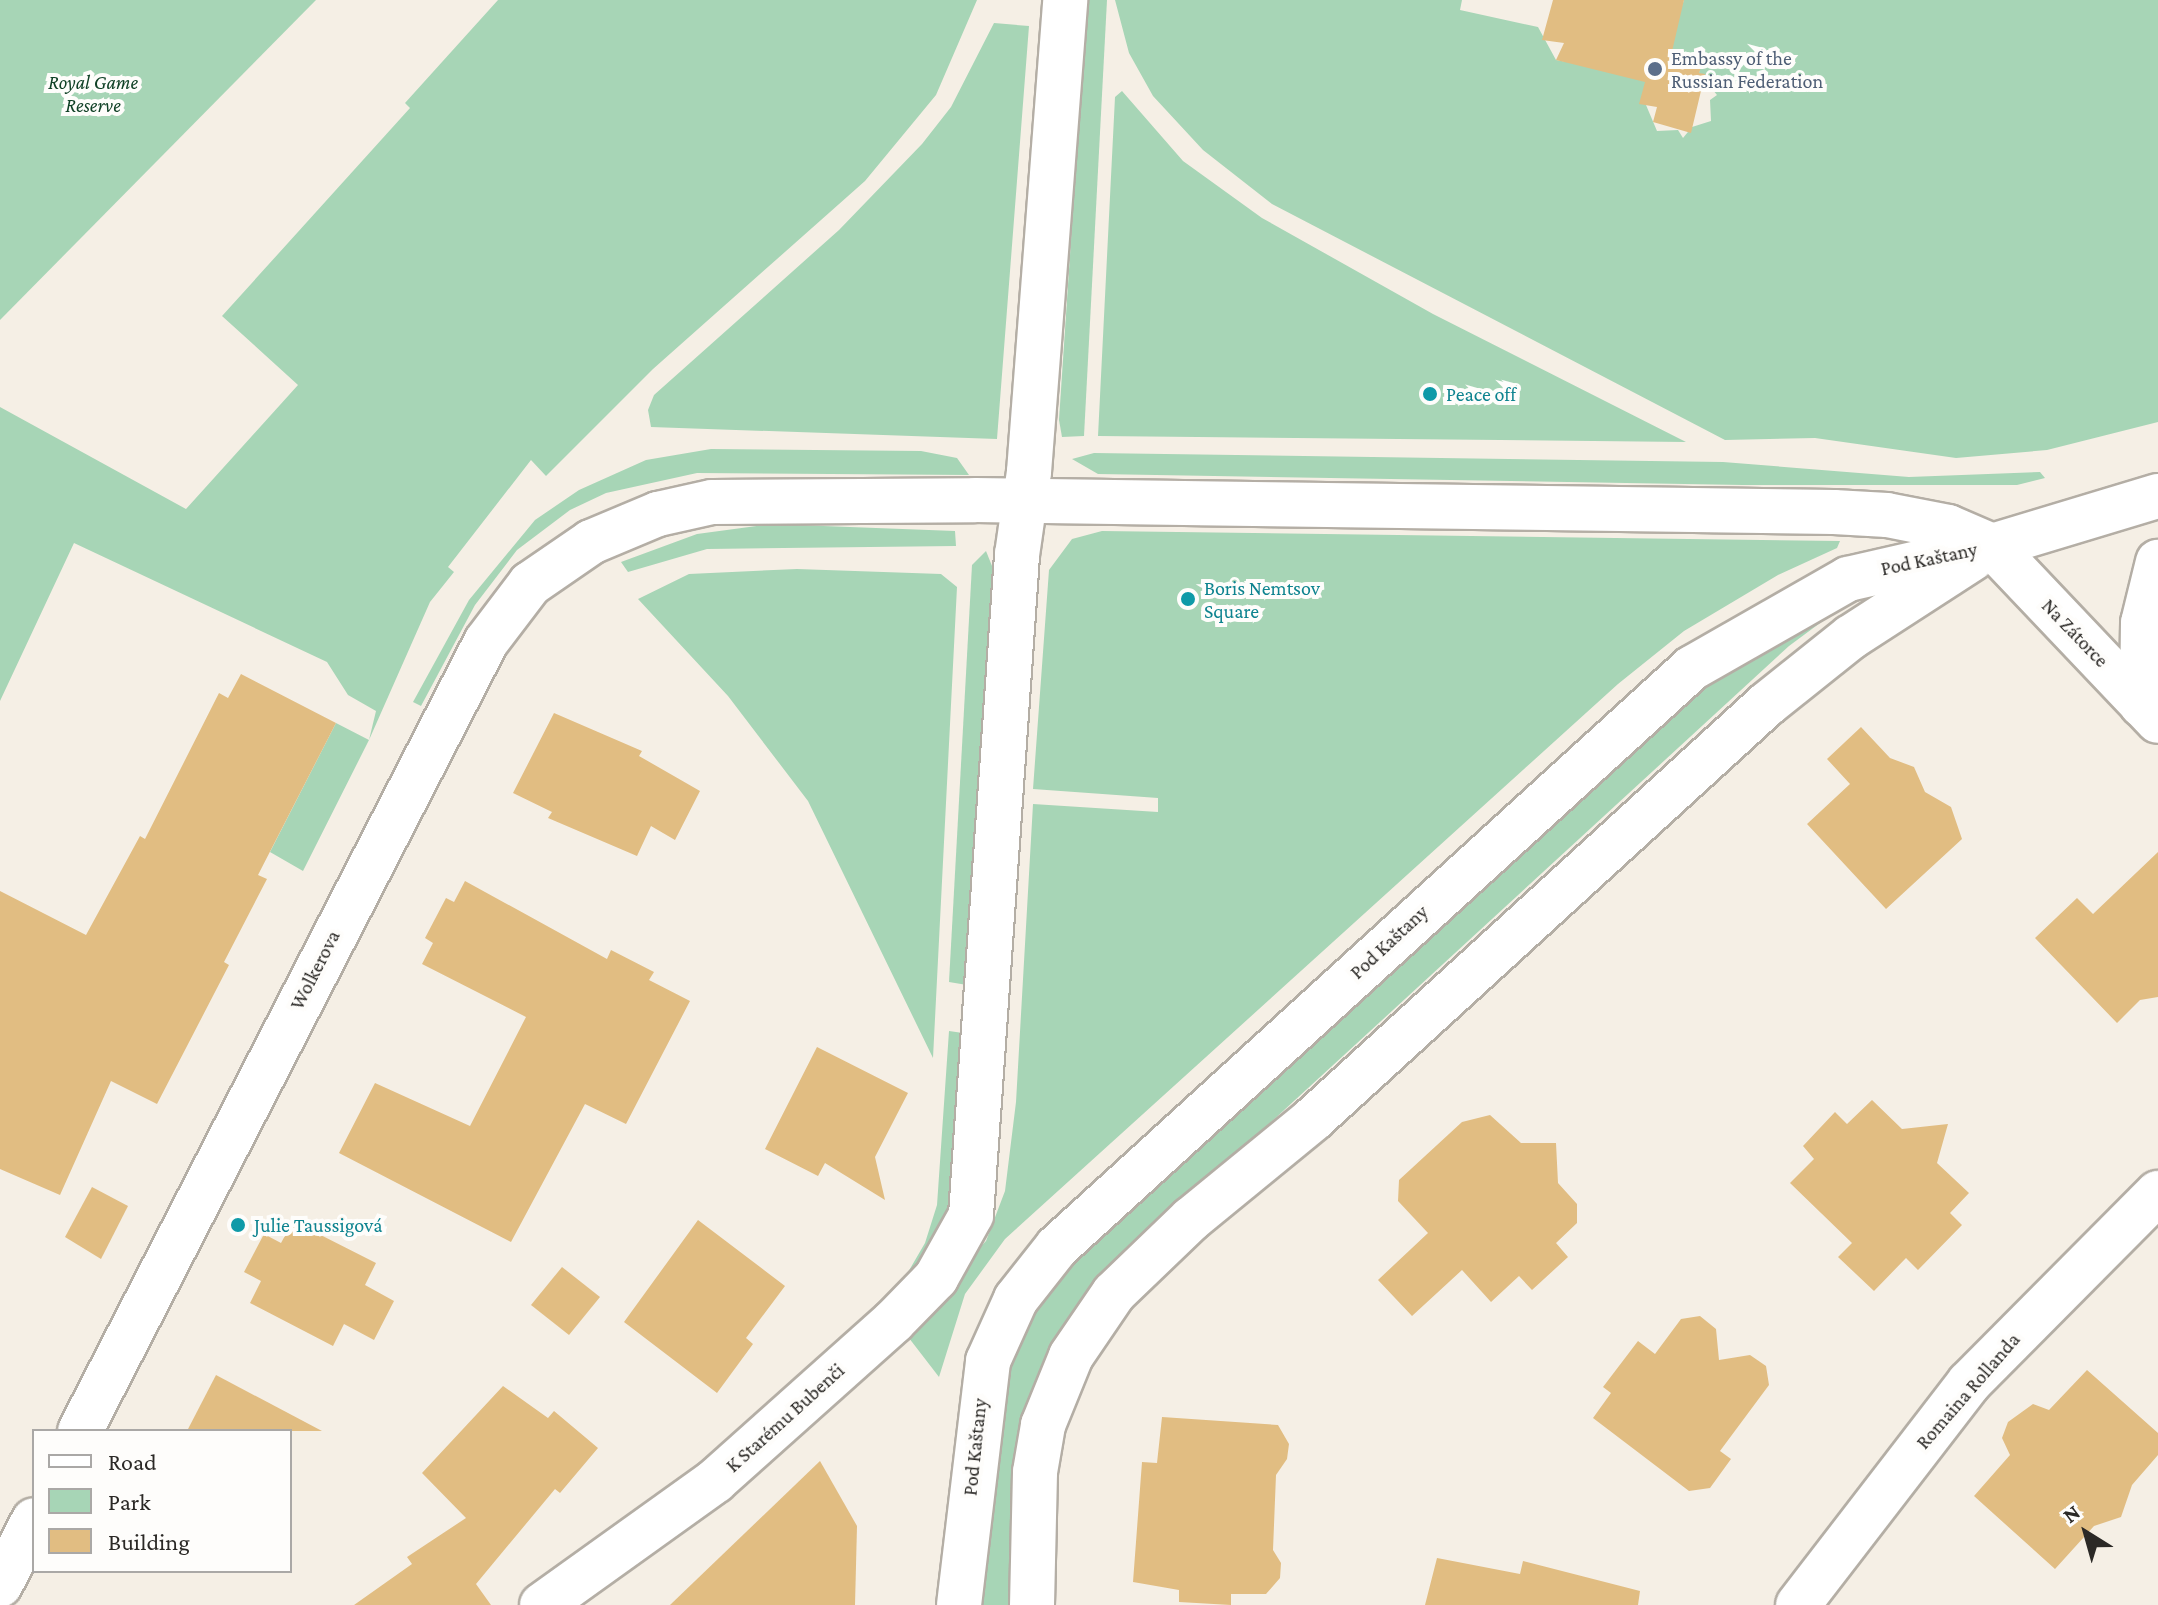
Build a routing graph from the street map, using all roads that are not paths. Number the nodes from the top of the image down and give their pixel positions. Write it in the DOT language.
graph roads {
  1 [pos="1065,0"];
  2 [pos="2158,496"];
  3 [pos="1026,500"];
  4 [pos="1992,546"];
  5 [pos="2158,562"];
  6 [pos="2150,713"];
  7 [pos="2158,1193"];
  8 [pos="81,1429"];
  9 [pos="32,1524"];
  10 [pos="0,1585"];
  11 [pos="542,1605"];
  12 [pos="959,1605"];
  13 [pos="1032,1605"];
  14 [pos="1798,1605"];
  1 -- 3 [label="street"];
  2 -- 4 [label="street"];
  3 -- 4 [label="street"];
  3 -- 8 [label="street, Wolkerova"];
  3 -- 11 [label="street, K Starému Bubenči"];
  4 -- 6 [label="street, Na Zátorce"];
  4 -- 12 [label="street, Pod Kaštany"];
  4 -- 13 [label="street, Pod Kaštany"];
  5 -- 6 [label="street"];
  7 -- 14 [label="street, Romaina Rollanda"];
  9 -- 10 [label="street"];
}
